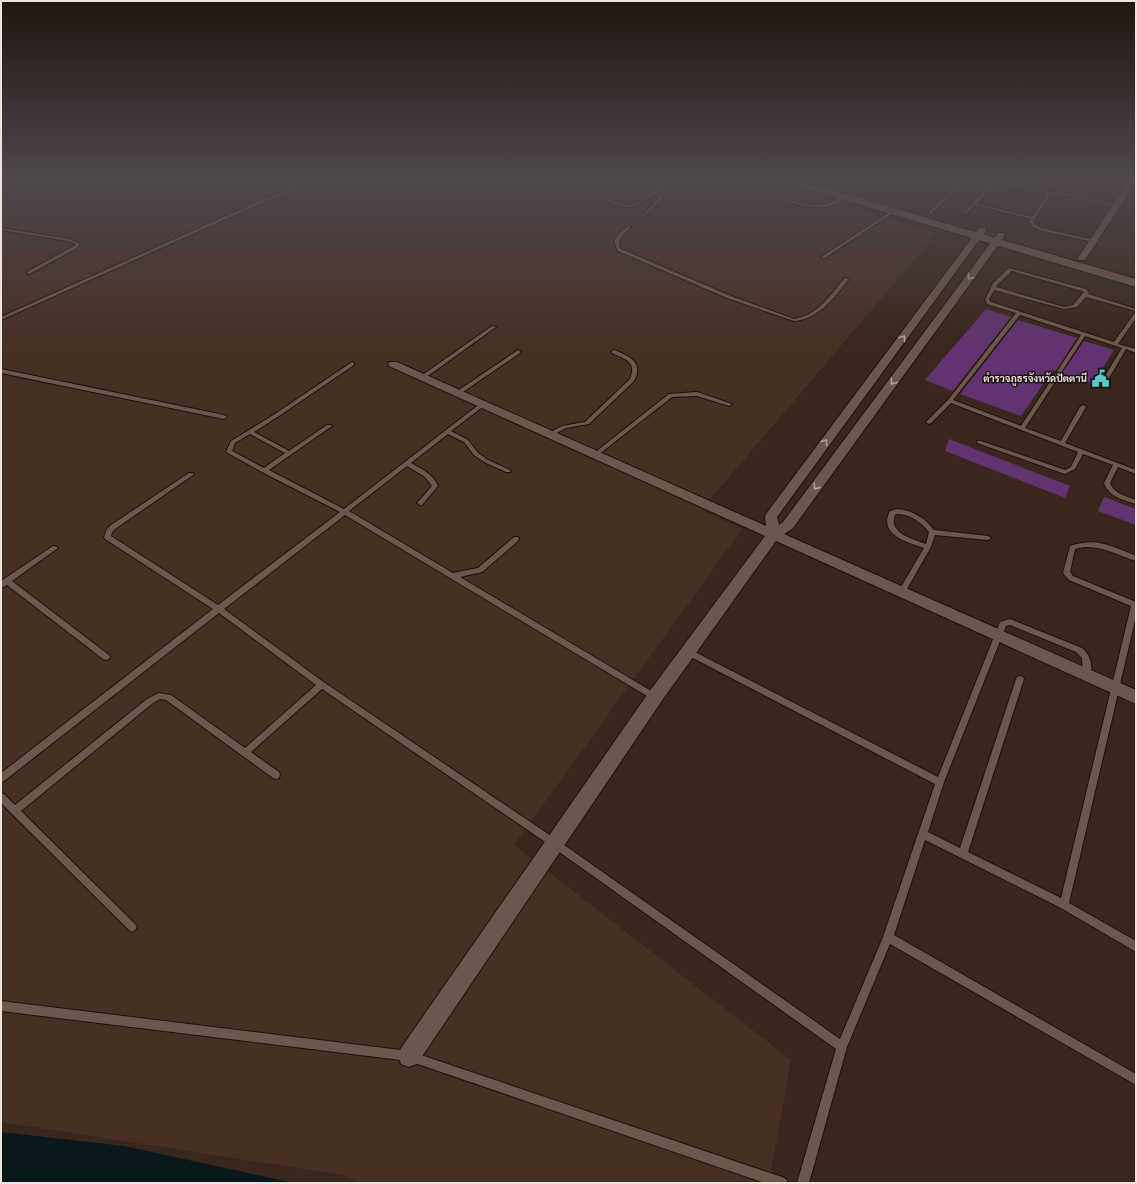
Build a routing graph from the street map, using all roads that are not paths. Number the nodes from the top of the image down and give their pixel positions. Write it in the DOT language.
graph roads {
  1 [pos="33,234"];
  2 [pos="189,234"];
  3 [pos="621,234"];
  4 [pos="858,234"];
  5 [pos="980,234"];
  6 [pos="986,234"];
  7 [pos="1064,234"];
  8 [pos="1098,234"];
  9 [pos="999,238"];
  10 [pos="1093,242"];
  11 [pos="823,257"];
  12 [pos="1082,258"];
  13 [pos="28,273"];
  14 [pos="1136,274"];
  15 [pos="847,279"];
  16 [pos="1136,282"];
  17 [pos="993,288"];
  18 [pos="1084,295"];
  19 [pos="1136,310"];
  20 [pos="1018,314"];
  21 [pos="1136,314"];
  22 [pos="1,319"];
  23 [pos="494,327"];
  24 [pos="1083,334"];
  25 [pos="1115,345"];
  26 [pos="1124,348"];
  27 [pos="1136,351"];
  28 [pos="518,352"];
  29 [pos="614,352"];
  30 [pos="352,364"];
  31 [pos="393,364"];
  32 [pos="1,371"];
  33 [pos="423,377"];
  34 [pos="1103,384"];
  35 [pos="458,393"];
  36 [pos="950,401"];
  37 [pos="483,404"];
  38 [pos="729,404"];
  39 [pos="1083,407"];
  40 [pos="224,417"];
  41 [pos="929,422"];
  42 [pos="329,426"];
  43 [pos="1022,428"];
  44 [pos="250,432"];
  45 [pos="448,432"];
  46 [pos="551,434"];
  47 [pos="980,442"];
  48 [pos="1062,444"];
  49 [pos="1081,451"];
  50 [pos="289,453"];
  51 [pos="596,454"];
  52 [pos="407,463"];
  53 [pos="1116,465"];
  54 [pos="264,471"];
  55 [pos="508,471"];
  56 [pos="1136,472"];
  57 [pos="192,474"];
  58 [pos="1136,502"];
  59 [pos="420,503"];
  60 [pos="345,512"];
  61 [pos="932,532"];
  62 [pos="774,534"];
  63 [pos="988,538"];
  64 [pos="516,539"];
  65 [pos="928,547"];
  66 [pos="55,548"];
  67 [pos="1136,559"];
  68 [pos="453,576"];
  69 [pos="4,583"];
  70 [pos="902,592"];
  71 [pos="1135,605"];
  72 [pos="220,610"];
  73 [pos="998,635"];
  74 [pos="688,652"];
  75 [pos="106,657"];
  76 [pos="1087,675"];
  77 [pos="1020,679"];
  78 [pos="322,685"];
  79 [pos="1116,688"];
  80 [pos="655,697"];
  81 [pos="1136,697"];
  82 [pos="245,752"];
  83 [pos="276,775"];
  84 [pos="1,778"];
  85 [pos="940,782"];
  86 [pos="1,797"];
  87 [pos="15,811"];
  88 [pos="923,834"];
  89 [pos="554,843"];
  90 [pos="963,854"];
  91 [pos="1064,905"];
  92 [pos="132,927"];
  93 [pos="888,937"];
  94 [pos="1136,947"];
  95 [pos="1,1006"];
  96 [pos="842,1046"];
  97 [pos="409,1056"];
  98 [pos="1136,1080"];
  99 [pos="782,1183"];
  100 [pos="803,1183"];
  1 -- 13 [label="lane"];
  2 -- 22 [label="lane"];
  3 -- 15 [label="lane"];
  4 -- 11 [label="lane"];
  62 -- 5 [label="street, one-way"];
  6 -- 9 [label="street"];
  7 -- 10 [label="lane"];
  8 -- 10 [label="street"];
  9 -- 12 [label="street"];
  9 -- 16 [label="street"];
  9 -- 62 [label="street, one-way"];
  10 -- 12 [label="street"];
  12 -- 14 [label="street"];
  17 -- 18 [label="lane"];
  17 -- 18 [label="lane"];
  17 -- 20 [label="lane"];
  18 -- 19 [label="lane"];
  20 -- 24 [label="lane"];
  20 -- 36 [label="lane"];
  21 -- 25 [label="lane"];
  23 -- 33 [label="lane"];
  24 -- 25 [label="lane"];
  24 -- 43 [label="lane"];
  25 -- 26 [label="lane"];
  26 -- 27 [label="lane"];
  26 -- 34 [label="lane"];
  28 -- 35 [label="lane"];
  29 -- 46 [label="lane"];
  30 -- 44 [label="lane"];
  31 -- 33 [label="street"];
  32 -- 40 [label="lane"];
  33 -- 35 [label="street"];
  35 -- 37 [label="street"];
  36 -- 41 [label="lane"];
  36 -- 43 [label="lane"];
  37 -- 45 [label="lane"];
  37 -- 46 [label="street"];
  38 -- 51 [label="lane"];
  39 -- 48 [label="lane"];
  42 -- 50 [label="lane"];
  43 -- 48 [label="lane"];
  44 -- 50 [label="lane"];
  44 -- 54 [label="lane"];
  45 -- 52 [label="lane"];
  45 -- 55 [label="lane"];
  46 -- 51 [label="street"];
  47 -- 49 [label="lane"];
  48 -- 49 [label="lane"];
  49 -- 53 [label="lane"];
  50 -- 54 [label="lane"];
  51 -- 62 [label="street"];
  52 -- 59 [label="lane"];
  52 -- 60 [label="lane"];
  53 -- 56 [label="lane"];
  53 -- 58 [label="lane"];
  54 -- 60 [label="lane"];
  57 -- 72 [label="lane"];
  60 -- 68 [label="lane"];
  60 -- 72 [label="lane"];
  61 -- 63 [label="lane"];
  61 -- 65 [label="lane"];
  61 -- 65 [label="lane"];
  62 -- 70 [label="street"];
  62 -- 74 [label="street"];
  64 -- 68 [label="lane"];
  65 -- 70 [label="lane"];
  66 -- 69 [label="lane"];
  67 -- 71 [label="lane"];
  68 -- 80 [label="lane"];
  69 -- 75 [label="lane"];
  70 -- 73 [label="street"];
  71 -- 79 [label="lane"];
  72 -- 78 [label="lane"];
  72 -- 84 [label="lane"];
  73 -- 76 [label="street"];
  73 -- 76 [label="lane"];
  73 -- 85 [label="lane"];
  74 -- 80 [label="street"];
  74 -- 85 [label="lane"];
  76 -- 79 [label="street"];
  77 -- 90 [label="lane"];
  78 -- 82 [label="lane"];
  78 -- 89 [label="lane"];
  79 -- 81 [label="street"];
  79 -- 91 [label="lane"];
  80 -- 89 [label="street"];
  82 -- 83 [label="lane"];
  82 -- 87 [label="lane"];
  85 -- 88 [label="lane"];
  86 -- 87 [label="lane"];
  87 -- 92 [label="lane"];
  88 -- 90 [label="lane"];
  88 -- 93 [label="lane"];
  89 -- 96 [label="lane"];
  89 -- 97 [label="street"];
  90 -- 91 [label="lane"];
  91 -- 94 [label="lane"];
  93 -- 96 [label="lane"];
  93 -- 98 [label="lane"];
  95 -- 97 [label="lane"];
  96 -- 100 [label="lane"];
  97 -- 99 [label="lane"];
}
